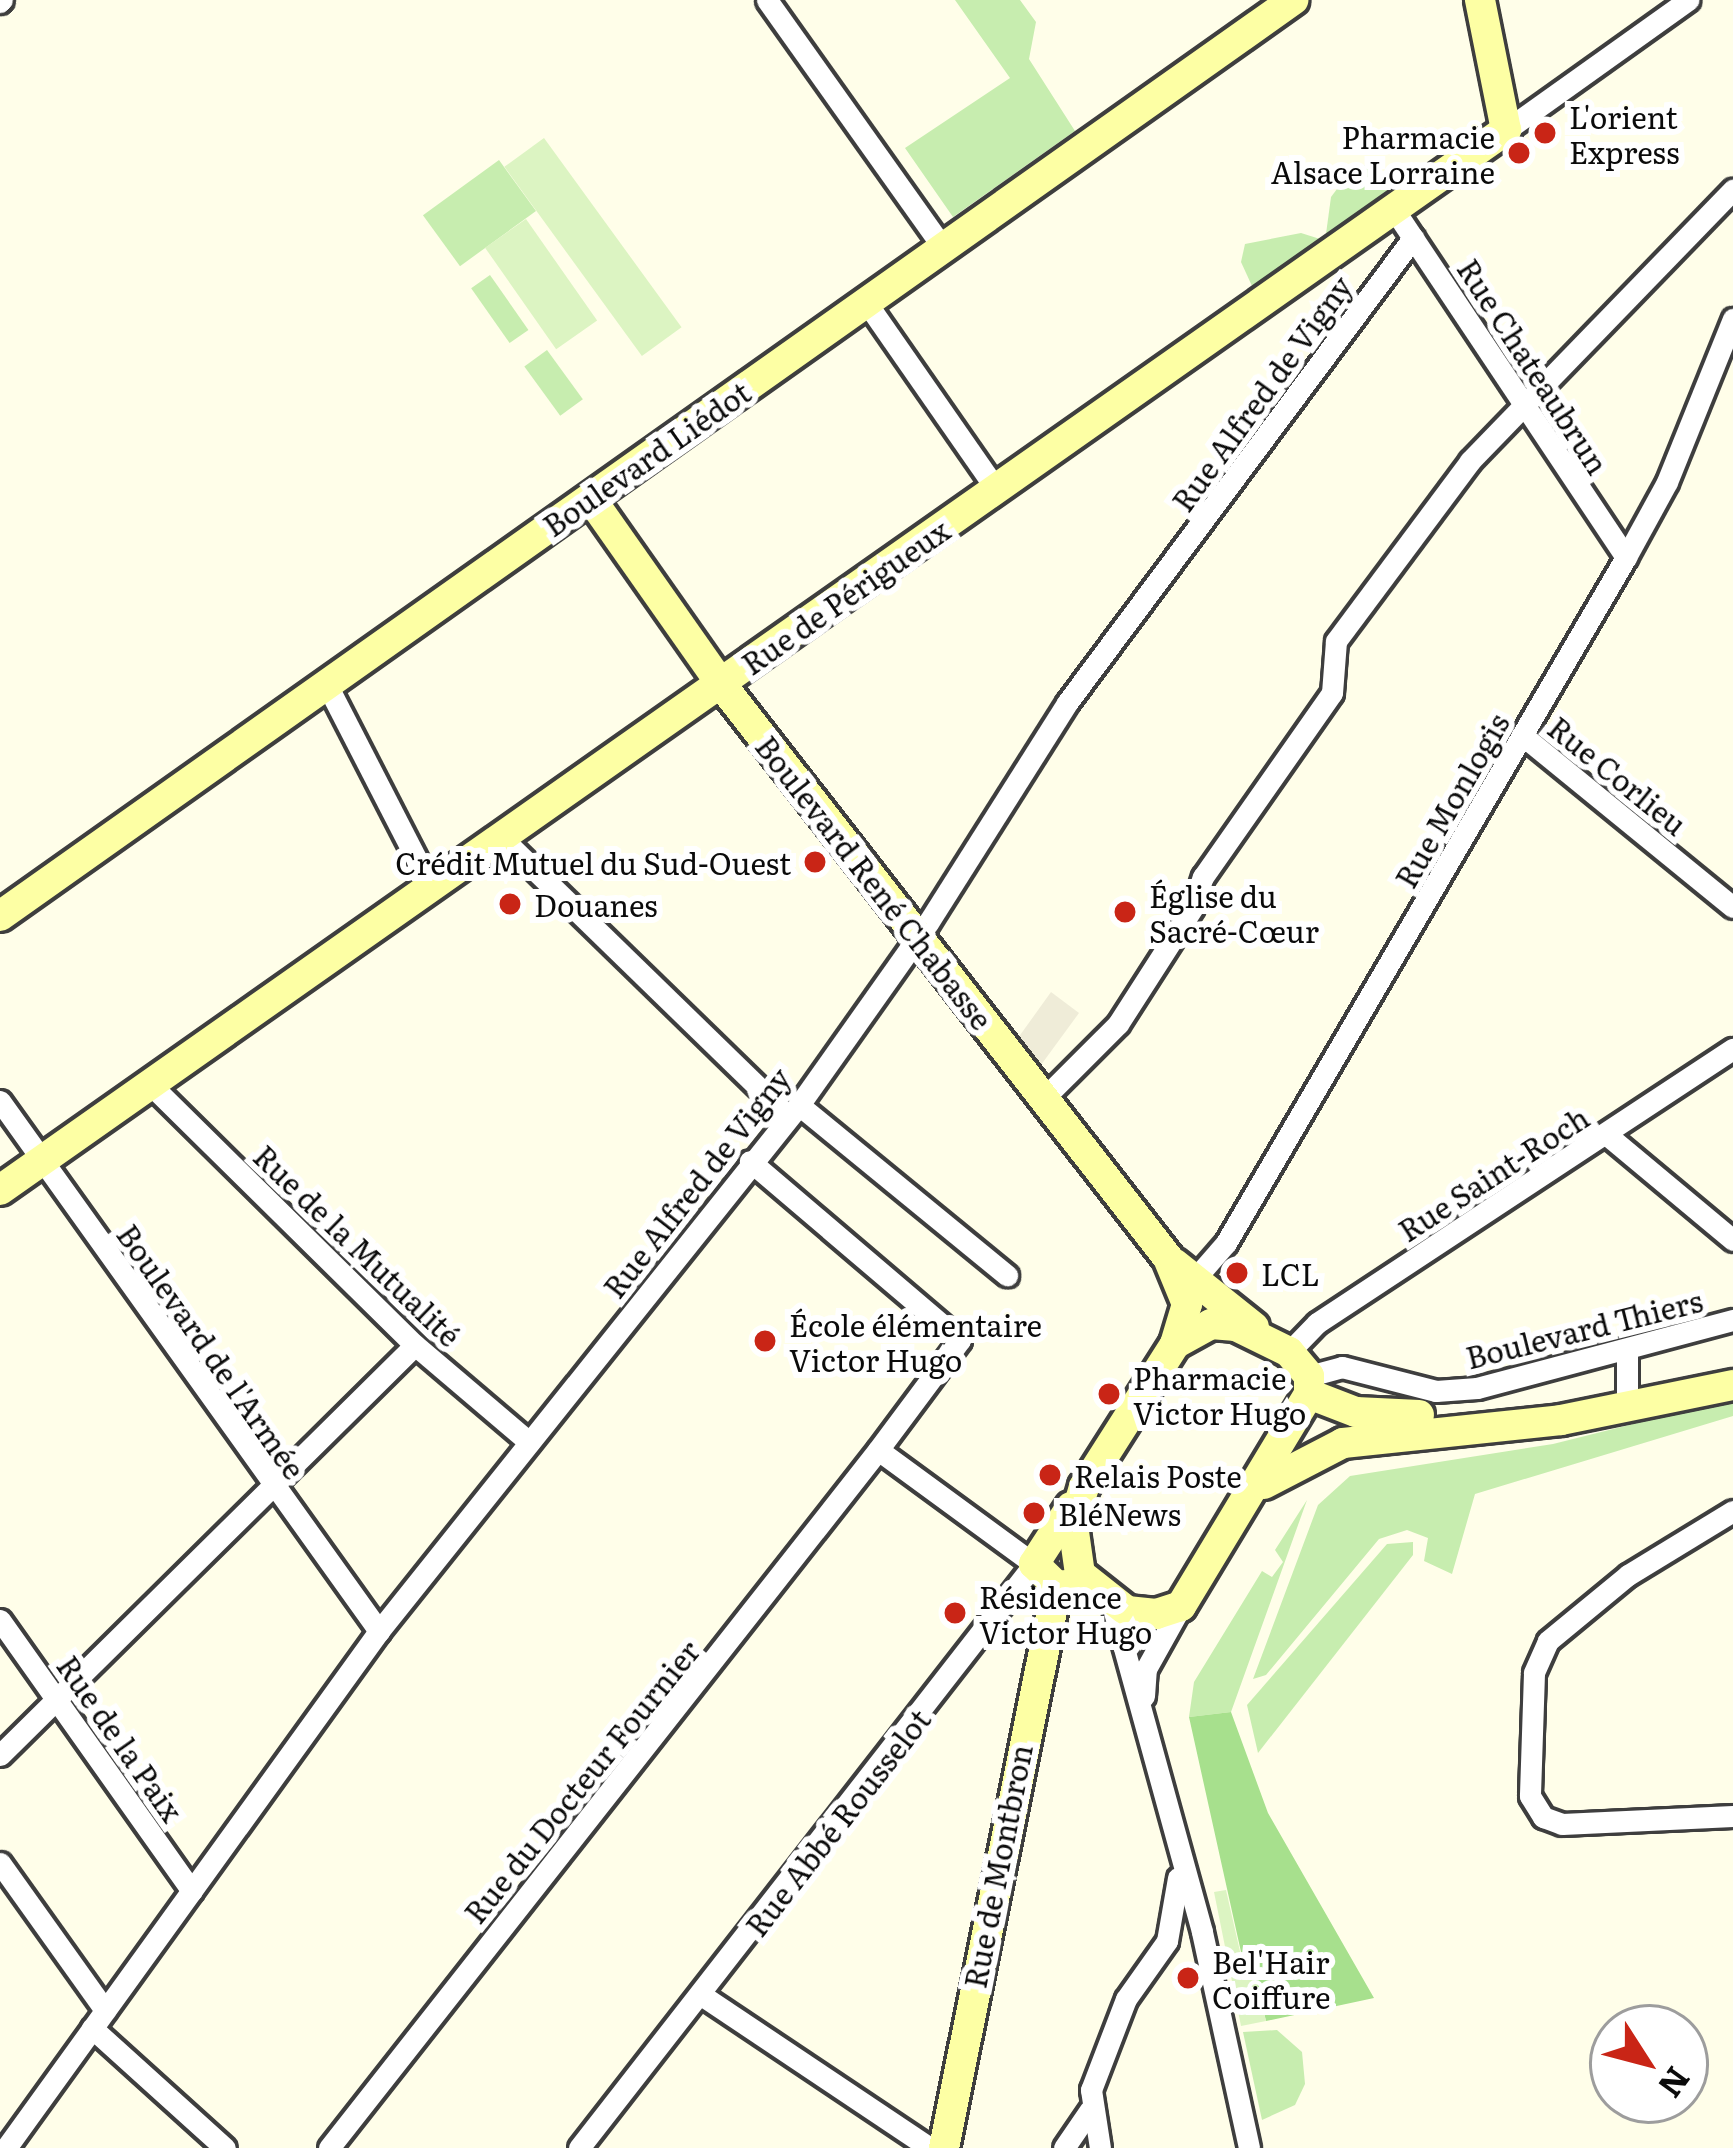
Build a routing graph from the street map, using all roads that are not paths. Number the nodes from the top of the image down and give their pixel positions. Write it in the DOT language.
graph roads {
  1 [pos="767,0"];
  2 [pos="1293,0"];
  3 [pos="1480,0"];
  4 [pos="1688,0"];
  5 [pos="1506,130"];
  6 [pos="1733,190"];
  7 [pos="1394,208"];
  8 [pos="1414,238"];
  9 [pos="942,246"];
  10 [pos="866,302"];
  11 [pos="1733,319"];
  12 [pos="1523,404"];
  13 [pos="996,489"];
  14 [pos="591,499"];
  15 [pos="1626,556"];
  16 [pos="721,684"];
  17 [pos="327,685"];
  18 [pos="1522,736"];
  19 [pos="503,839"];
  20 [pos="432,890"];
  21 [pos="1733,907"];
  22 [pos="0,916"];
  23 [pos="916,938"];
  24 [pos="1733,1049"];
  25 [pos="152,1085"];
  26 [pos="1044,1098"];
  27 [pos="0,1101"];
  28 [pos="793,1110"];
  29 [pos="1607,1136"];
  30 [pos="43,1160"];
  31 [pos="750,1161"];
  32 [pos="0,1190"];
  33 [pos="1733,1240"];
  34 [pos="1007,1275"];
  35 [pos="1190,1286"];
  36 [pos="1733,1320"];
  37 [pos="1175,1344"];
  38 [pos="415,1345"];
  39 [pos="1627,1349"];
  40 [pos="1288,1352"];
  41 [pos="1733,1371"];
  42 [pos="1309,1385"];
  43 [pos="1733,1385"];
  44 [pos="1627,1396"];
  45 [pos="529,1442"];
  46 [pos="878,1450"];
  47 [pos="269,1487"];
  48 [pos="1084,1487"];
  49 [pos="1250,1496"];
  50 [pos="1733,1511"];
  51 [pos="1045,1575"];
  52 [pos="1100,1592"];
  53 [pos="1181,1606"];
  54 [pos="0,1620"];
  55 [pos="379,1631"];
  56 [pos="56,1699"];
  57 [pos="1144,1708"];
  58 [pos="0,1755"];
  59 [pos="1733,1816"];
  60 [pos="1177,1856"];
  61 [pos="0,1863"];
  62 [pos="192,1891"];
  63 [pos="1202,1932"];
  64 [pos="1167,1941"];
  65 [pos="700,1994"];
  66 [pos="98,2019"];
  67 [pos="1090,2110"];
  68 [pos="6,2148"];
  69 [pos="225,2148"];
  70 [pos="329,2148"];
  71 [pos="579,2148"];
  72 [pos="930,2148"];
  73 [pos="944,2148"];
  74 [pos="1064,2148"];
  75 [pos="1100,2148"];
  76 [pos="1249,2148"];
  1 -- 9 [label="street"];
  2 -- 9 [label="main road, Boulevard Liédot"];
  3 -- 5 [label="main road"];
  4 -- 5 [label="street, Rue de Périgueux"];
  5 -- 7 [label="main road, Rue de Périgueux"];
  6 -- 12 [label="street"];
  7 -- 8 [label="street, Rue Chateaubrun"];
  7 -- 13 [label="main road, Rue de Périgueux"];
  8 -- 12 [label="street, Rue Chateaubrun"];
  8 -- 23 [label="street, Rue Alfred de Vigny"];
  9 -- 10 [label="main road, Boulevard Liédot"];
  10 -- 13 [label="street"];
  10 -- 14 [label="main road, Boulevard Liédot"];
  11 -- 15 [label="street, Rue Monlogis"];
  12 -- 15 [label="street, Rue Chateaubrun"];
  12 -- 26 [label="street"];
  13 -- 16 [label="main road, Rue de Périgueux"];
  14 -- 16 [label="main road, Boulevard René Chabasse"];
  14 -- 17 [label="main road, Boulevard Liédot"];
  15 -- 18 [label="street, Rue Monlogis"];
  16 -- 19 [label="main road, Rue de Périgueux"];
  16 -- 23 [label="main road, Boulevard René Chabasse"];
  17 -- 20 [label="street"];
  17 -- 22 [label="main road, Boulevard Liédot"];
  18 -- 21 [label="street, Rue Corlieu"];
  18 -- 35 [label="street, Rue Monlogis"];
  19 -- 20 [label="main road, Rue de Périgueux"];
  19 -- 28 [label="street"];
  20 -- 25 [label="main road, Rue de Périgueux"];
  23 -- 26 [label="main road, Boulevard René Chabasse"];
  23 -- 28 [label="street, Rue Alfred de Vigny"];
  24 -- 29 [label="street, Rue Saint-Roch"];
  25 -- 30 [label="main road, Rue de Périgueux"];
  25 -- 38 [label="street, Rue de la Mutualité"];
  26 -- 35 [label="main road, Boulevard René Chabasse"];
  27 -- 30 [label="street, Boulevard de l'Armée"];
  28 -- 31 [label="street, Rue Alfred de Vigny"];
  28 -- 34 [label="street"];
  29 -- 33 [label="street"];
  29 -- 40 [label="street, Rue Saint-Roch"];
  30 -- 32 [label="main road, Rue de Périgueux"];
  30 -- 47 [label="street, Boulevard de l'Armée"];
  31 -- 45 [label="street, Rue Alfred de Vigny"];
  31 -- 46 [label="street, Rue du Docteur Fournier"];
  35 -- 37 [label="main road"];
  35 -- 40 [label="main road, Boulevard René Chabasse"];
  36 -- 39 [label="street, Boulevard Thiers"];
  37 -- 40 [label="main road"];
  37 -- 48 [label="main road, Rue Abbé Rousselot"];
  38 -- 45 [label="street, Rue de la Mutualité"];
  38 -- 47 [label="street"];
  39 -- 42 [label="street, Boulevard Thiers"];
  39 -- 44 [label="street"];
  40 -- 42 [label="main road"];
  41 -- 44 [label="main road"];
  42 -- 44 [label="main road"];
  42 -- 49 [label="main road"];
  43 -- 49 [label="main road"];
  45 -- 55 [label="street, Rue Alfred de Vigny"];
  46 -- 51 [label="street"];
  46 -- 70 [label="street, Rue du Docteur Fournier"];
  47 -- 55 [label="street, Boulevard de l'Armée"];
  47 -- 56 [label="street"];
  48 -- 51 [label="main road, Rue Abbé Rousselot"];
  48 -- 52 [label="main road"];
  49 -- 53 [label="main road"];
  50 -- 59 [label="street"];
  51 -- 52 [label="main road"];
  51 -- 65 [label="street, Rue Abbé Rousselot"];
  51 -- 73 [label="main road, Rue de Montbron"];
  52 -- 53 [label="main road"];
  52 -- 57 [label="street"];
  53 -- 57 [label="street"];
  54 -- 56 [label="street, Rue de la Paix"];
  55 -- 62 [label="street, Rue Alfred de Vigny"];
  56 -- 58 [label="street"];
  56 -- 62 [label="street, Rue de la Paix"];
  57 -- 60 [label="street"];
  60 -- 63 [label="street"];
  60 -- 64 [label="street"];
  61 -- 66 [label="street"];
  62 -- 66 [label="street, Rue Alfred de Vigny"];
  63 -- 64 [label="street"];
  63 -- 76 [label="street"];
  64 -- 67 [label="street"];
  65 -- 71 [label="street, Rue Abbé Rousselot"];
  65 -- 72 [label="street"];
  66 -- 68 [label="street, Rue Alfred de Vigny"];
  66 -- 69 [label="street"];
  67 -- 74 [label="street"];
  67 -- 75 [label="street"];
}
